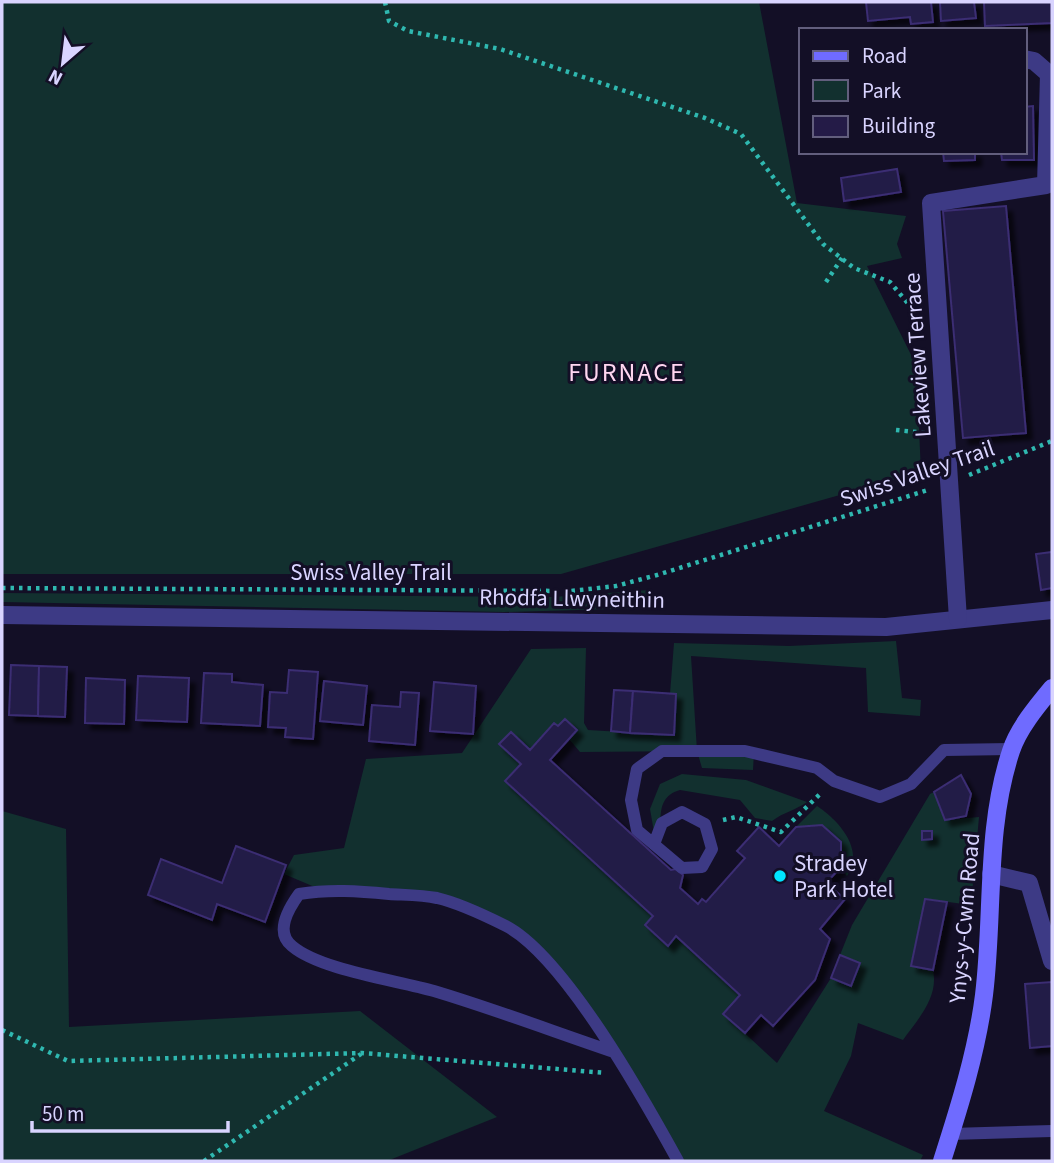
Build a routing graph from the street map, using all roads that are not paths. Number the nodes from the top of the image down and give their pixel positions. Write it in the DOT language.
graph roads {
  1 [pos="1026,59"];
  2 [pos="1049,188"];
  3 [pos="1052,610"];
  4 [pos="2,615"];
  5 [pos="958,619"];
  6 [pos="1052,688"];
  7 [pos="1011,748"];
  8 [pos="654,844"];
  9 [pos="991,874"];
  10 [pos="1052,961"];
  11 [pos="611,1051"];
  12 [pos="1052,1131"];
  13 [pos="951,1134"];
  14 [pos="678,1161"];
  15 [pos="942,1161"];
  1 -- 2 [label="street"];
  2 -- 5 [label="street, Lakeview Terrace"];
  3 -- 5 [label="street, Rhodfa Llwyneithin"];
  4 -- 5 [label="street, Rhodfa Llwyneithin"];
  6 -- 7 [label="main road, Ynys-y-Cwm Road"];
  7 -- 8 [label="lane"];
  7 -- 9 [label="main road, Ynys-y-Cwm Road"];
  8 -- 8 [label="lane"];
  9 -- 10 [label="street"];
  9 -- 13 [label="main road, Ynys-y-Cwm Road"];
  11 -- 11 [label="lane"];
  11 -- 14 [label="lane"];
  12 -- 13 [label="lane"];
  13 -- 15 [label="main road, Ynys-y-Cwm Road"];
}
